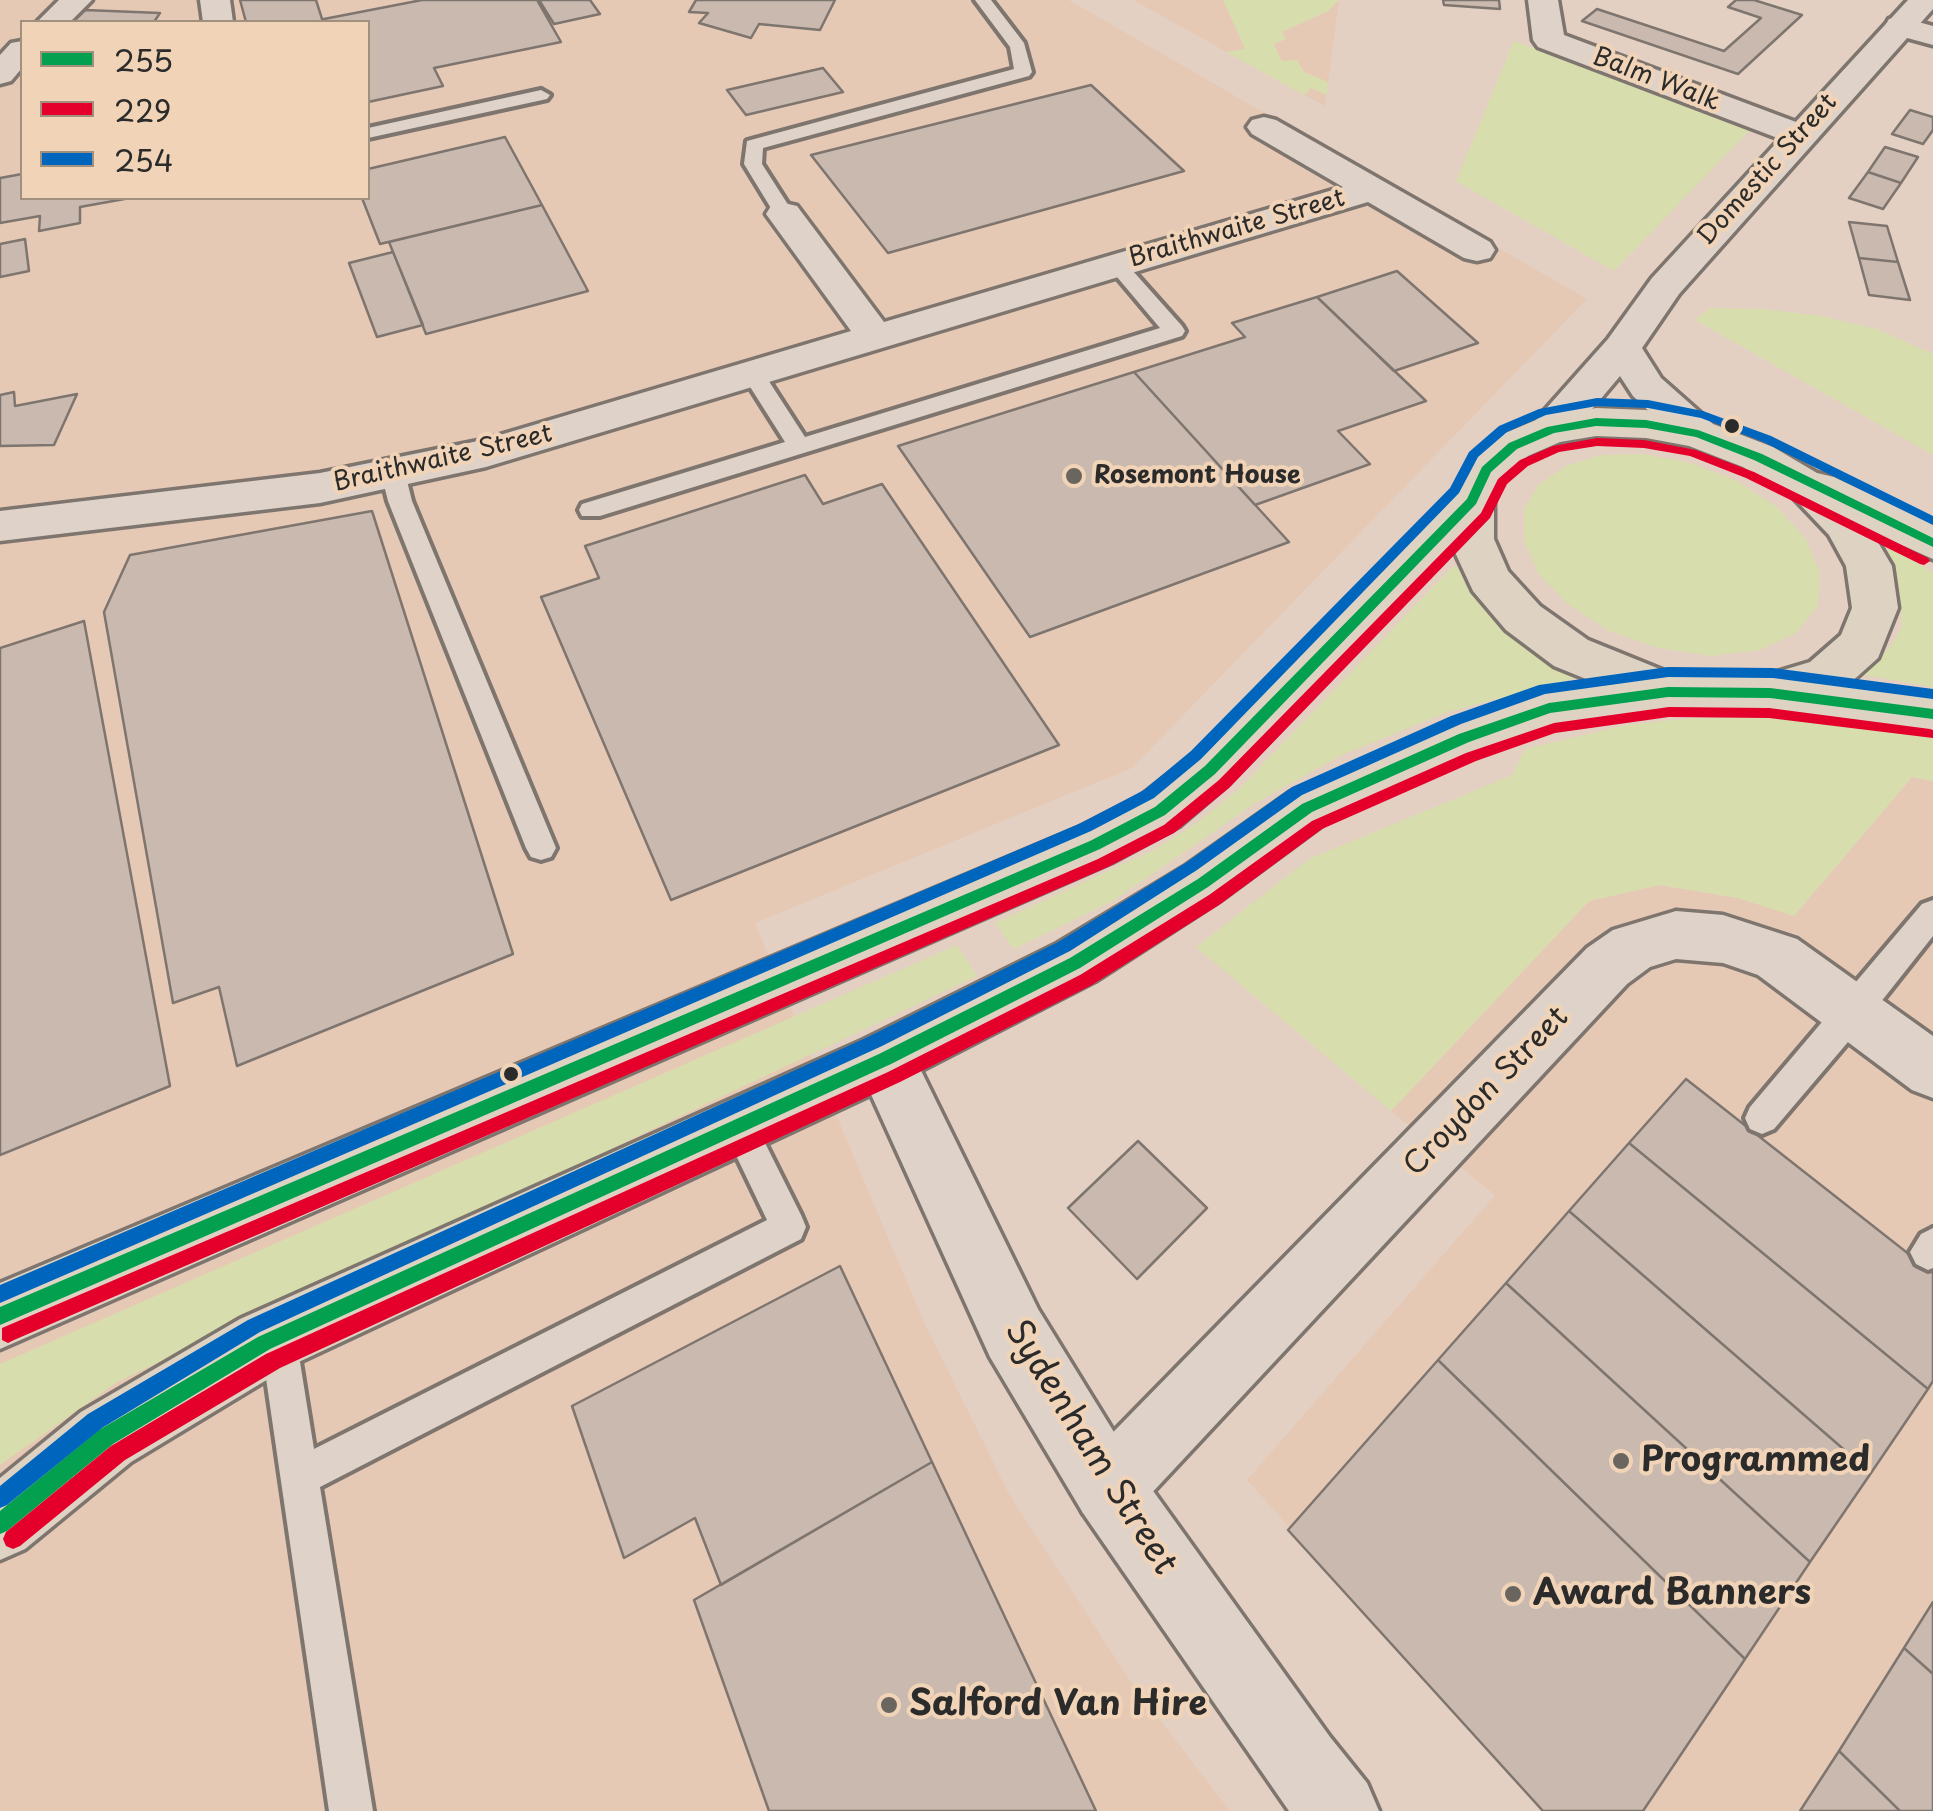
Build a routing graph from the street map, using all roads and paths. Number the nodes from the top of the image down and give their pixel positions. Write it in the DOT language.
graph roads {
  1 [pos="76,0"];
  2 [pos="983,0"];
  3 [pos="1542,0"];
  4 [pos="1924,0"];
  5 [pos="54,20"];
  6 [pos="1900,26"];
  7 [pos="1933,36"];
  8 [pos="20,52"];
  9 [pos="0,74"];
  10 [pos="541,95"];
  11 [pos="1264,128"];
  12 [pos="370,133"];
  13 [pos="1800,135"];
  14 [pos="1370,190"];
  15 [pos="784,214"];
  16 [pos="1477,250"];
  17 [pos="1117,265"];
  18 [pos="874,336"];
  19 [pos="1622,348"];
  20 [pos="753,374"];
  21 [pos="1551,430"];
  22 [pos="1698,434"];
  23 [pos="799,446"];
  24 [pos="1758,457"];
  25 [pos="393,472"];
  26 [pos="1472,501"];
  27 [pos="591,510"];
  28 [pos="0,526"];
  29 [pos="1933,543"];
  30 [pos="1668,692"];
  31 [pos="1770,694"];
  32 [pos="1933,714"];
  33 [pos="540,848"];
  34 [pos="1933,912"];
  35 [pos="1854,1012"];
  36 [pos="885,1059"];
  37 [pos="1933,1070"];
  38 [pos="1762,1118"];
  39 [pos="738,1126"];
  40 [pos="0,1316"];
  41 [pos="278,1338"];
  42 [pos="302,1476"];
  43 [pos="1108,1488"];
  44 [pos="0,1524"];
  45 [pos="351,1811"];
  46 [pos="1340,1811"];
  1 -- 5 [label="street"];
  2 -- 15 [label="lane"];
  3 -- 13 [label="street, Balm Walk"];
  4 -- 6 [label="street, Domestic Street"];
  6 -- 7 [label="street"];
  6 -- 13 [label="street, Domestic Street"];
  8 -- 9 [label="street"];
  10 -- 12 [label="lane"];
  11 -- 14 [label="street, Braithwaite Street"];
  13 -- 19 [label="street, Domestic Street"];
  14 -- 16 [label="street, Braithwaite Street"];
  14 -- 17 [label="street, Braithwaite Street"];
  15 -- 18 [label="street"];
  17 -- 18 [label="street, Braithwaite Street"];
  17 -- 23 [label="lane"];
  18 -- 20 [label="street, Braithwaite Street"];
  19 -- 21 [label="street, Domestic Street"];
  19 -- 22 [label="street"];
  20 -- 23 [label="lane"];
  20 -- 25 [label="street, Braithwaite Street"];
  21 -- 22 [label="main road"];
  21 -- 26 [label="main road"];
  22 -- 24 [label="main road"];
  23 -- 27 [label="lane"];
  24 -- 29 [label="main road"];
  24 -- 31 [label="main road"];
  25 -- 28 [label="street, Braithwaite Street"];
  25 -- 33 [label="lane"];
  26 -- 30 [label="main road"];
  26 -- 40 [label="main road"];
  30 -- 31 [label="main road"];
  30 -- 36 [label="main road"];
  31 -- 32 [label="main road"];
  34 -- 35 [label="lane"];
  35 -- 37 [label="street, Croydon Street"];
  35 -- 38 [label="lane"];
  35 -- 43 [label="street, Croydon Street"];
  36 -- 39 [label="main road"];
  36 -- 43 [label="street, Sydenham Street"];
  39 -- 41 [label="main road"];
  39 -- 42 [label="lane"];
  41 -- 42 [label="lane"];
  41 -- 44 [label="main road"];
  42 -- 45 [label="lane"];
  43 -- 46 [label="street, Sydenham Street"];
}
